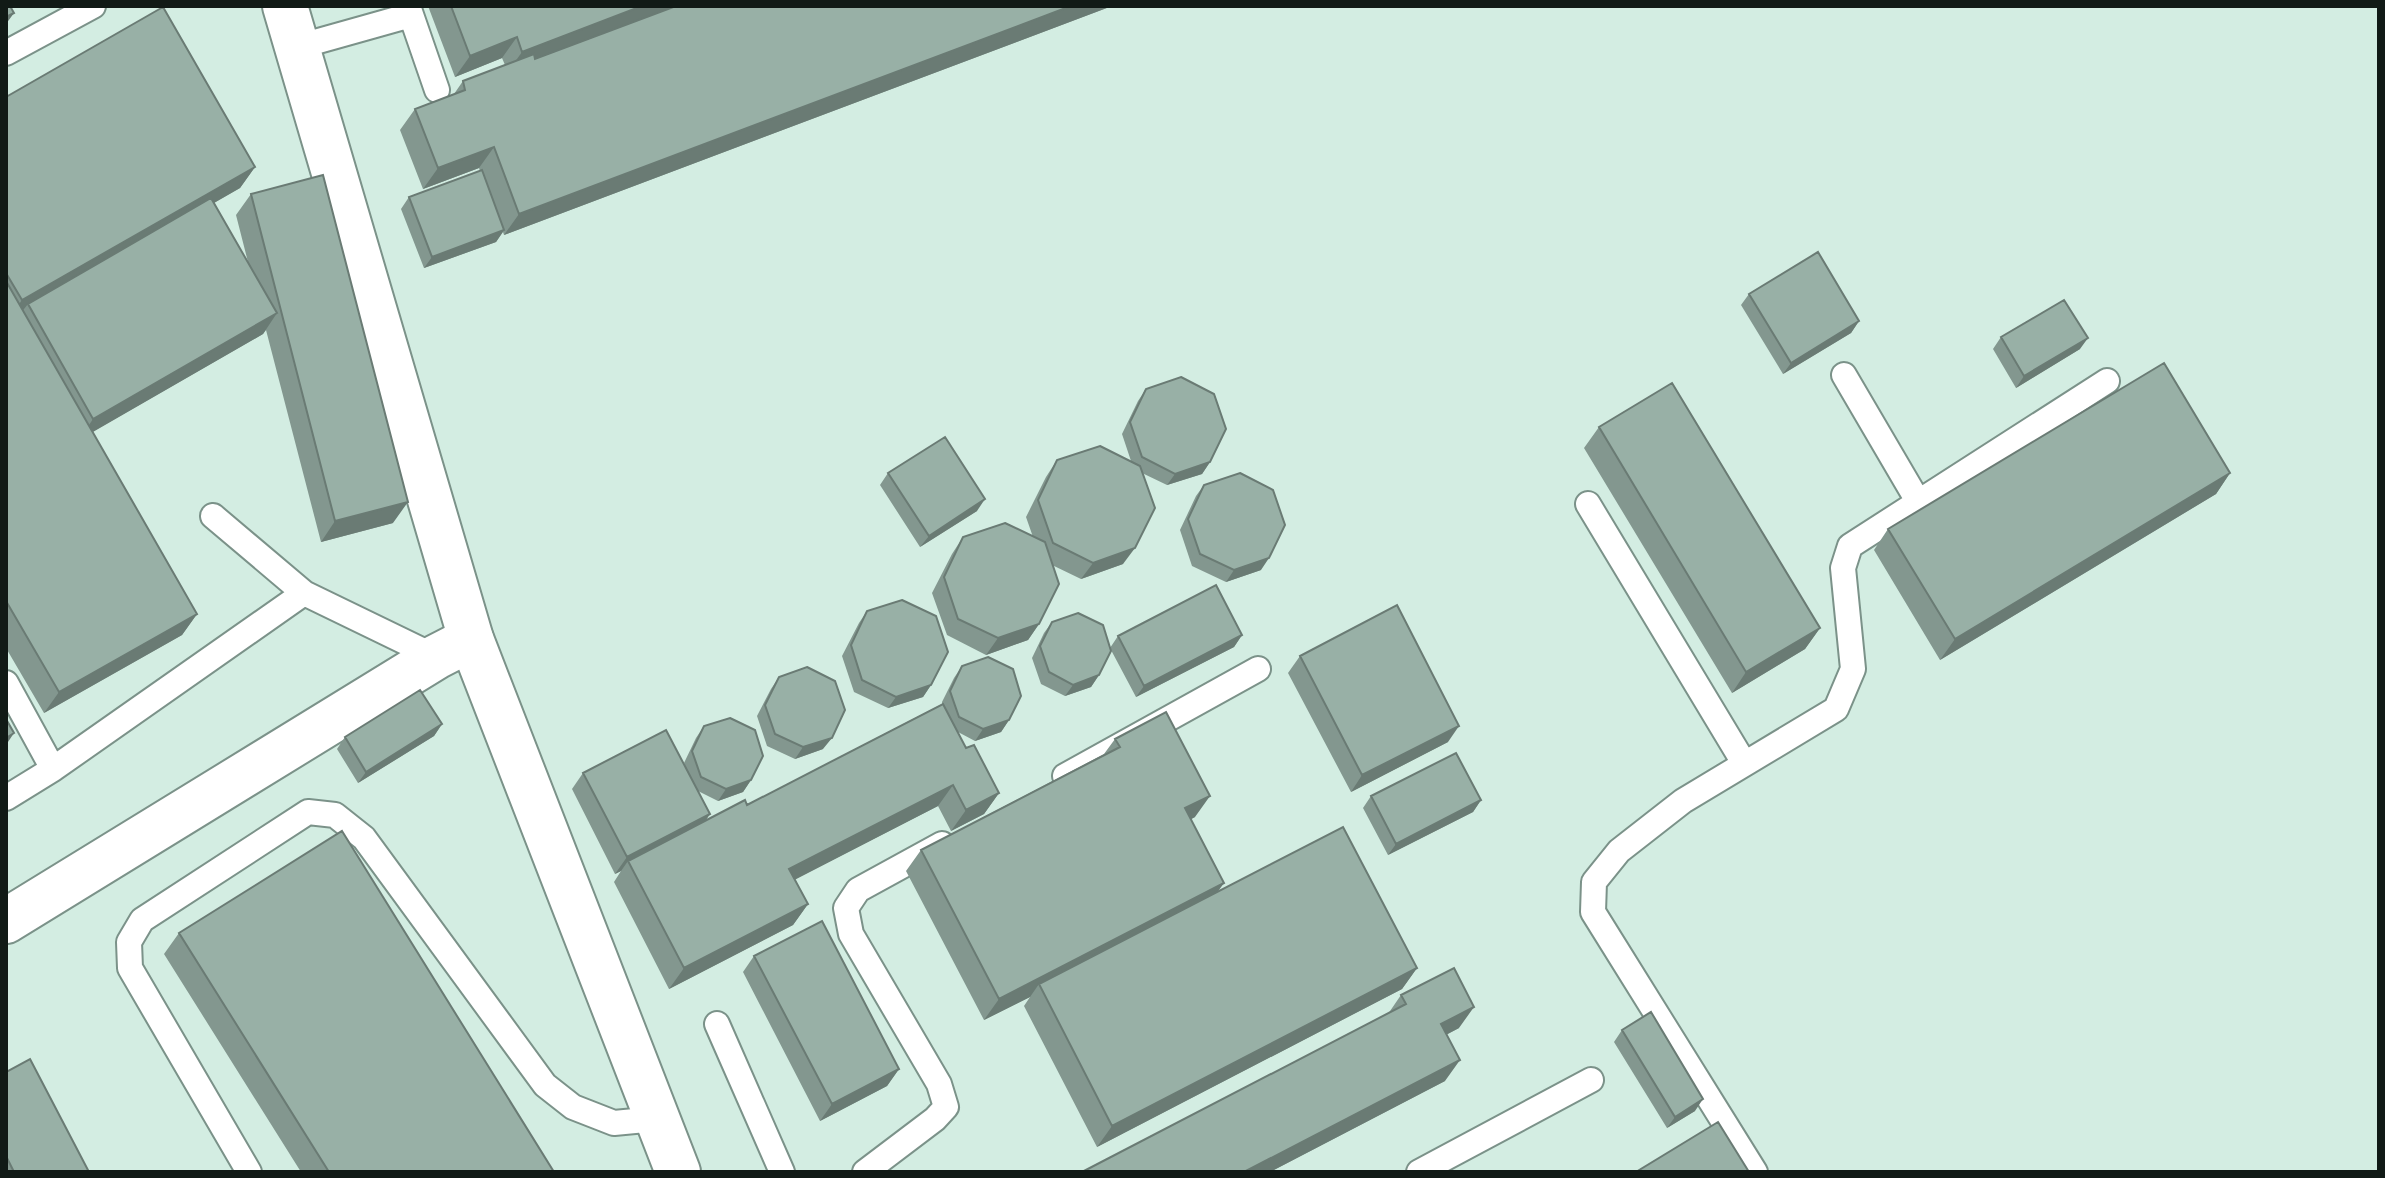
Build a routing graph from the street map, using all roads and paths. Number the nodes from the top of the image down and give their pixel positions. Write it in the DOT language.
graph roads {
  1 [pos="93,6"];
  2 [pos="285,6"];
  3 [pos="409,11"];
  4 [pos="297,47"];
  5 [pos="6,53"];
  6 [pos="437,90"];
  7 [pos="1844,375"];
  8 [pos="2107,381"];
  9 [pos="1919,503"];
  10 [pos="1588,504"];
  11 [pos="213,516"];
  12 [pos="304,593"];
  13 [pos="453,648"];
  14 [pos="1258,669"];
  15 [pos="6,683"];
  16 [pos="1744,763"];
  17 [pos="53,769"];
  18 [pos="1051,784"];
  19 [pos="6,798"];
  20 [pos="968,829"];
  21 [pos="6,921"];
  22 [pos="717,1024"];
  23 [pos="1591,1080"];
  24 [pos="656,1119"];
  25 [pos="249,1172"];
  26 [pos="678,1172"];
  27 [pos="782,1172"];
  28 [pos="865,1172"];
  29 [pos="1419,1172"];
  30 [pos="1755,1172"];
  1 -- 5 [label="lane"];
  2 -- 4 [label="street"];
  3 -- 4 [label="lane"];
  3 -- 6 [label="lane"];
  4 -- 13 [label="street"];
  7 -- 9 [label="lane"];
  8 -- 9 [label="lane"];
  9 -- 16 [label="lane"];
  10 -- 16 [label="lane"];
  11 -- 12 [label="lane"];
  12 -- 13 [label="lane"];
  12 -- 17 [label="lane"];
  13 -- 21 [label="street"];
  13 -- 24 [label="street"];
  14 -- 18 [label="lane"];
  15 -- 17 [label="lane"];
  16 -- 30 [label="lane"];
  17 -- 19 [label="lane"];
  20 -- 28 [label="lane"];
  22 -- 27 [label="lane"];
  23 -- 29 [label="lane"];
  24 -- 25 [label="lane"];
  24 -- 26 [label="street"];
}
